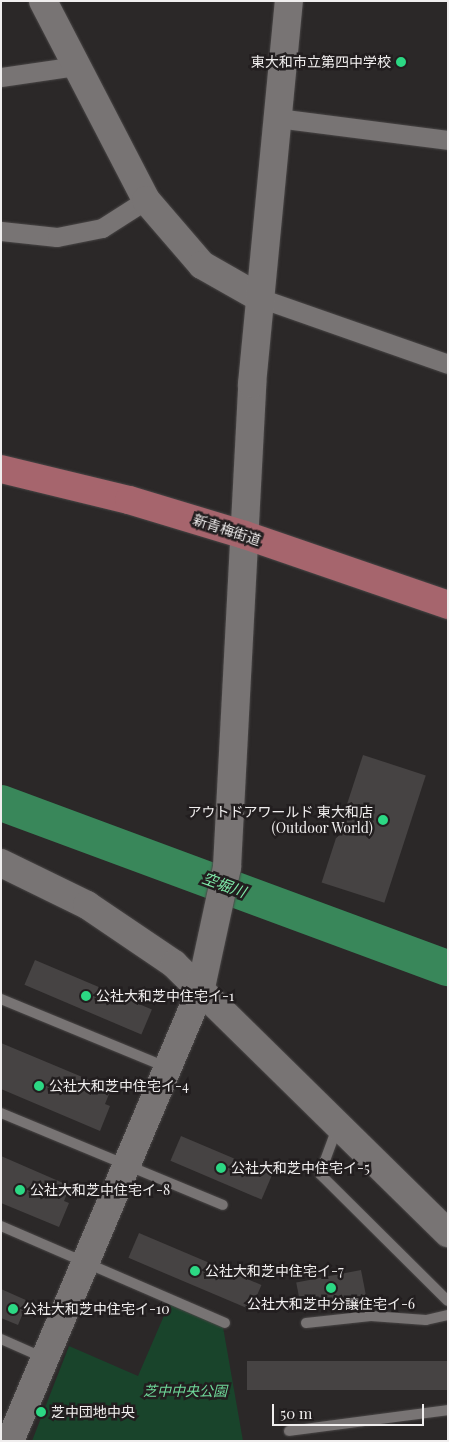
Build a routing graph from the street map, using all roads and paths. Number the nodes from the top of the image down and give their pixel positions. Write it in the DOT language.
graph roads {
  1 [pos="43,1"];
  2 [pos="289,1"];
  3 [pos="76,66"];
  4 [pos="1,78"];
  5 [pos="277,118"];
  6 [pos="448,140"];
  7 [pos="146,200"];
  8 [pos="1,231"];
  9 [pos="260,298"];
  10 [pos="448,364"];
  11 [pos="1,469"];
  12 [pos="245,536"];
  13 [pos="448,605"];
  14 [pos="1,863"];
  15 [pos="200,992"];
  16 [pos="1,999"];
  17 [pos="169,1068"];
  18 [pos="1,1113"];
  19 [pos="338,1126"];
  20 [pos="127,1166"];
  21 [pos="223,1205"];
  22 [pos="1,1226"];
  23 [pos="448,1233"];
  24 [pos="86,1262"];
  25 [pos="448,1301"];
  26 [pos="448,1315"];
  27 [pos="225,1323"];
  28 [pos="306,1323"];
  29 [pos="1,1339"];
  30 [pos="45,1358"];
  31 [pos="448,1410"];
  32 [pos="289,1432"];
  33 [pos="10,1441"];
  1 -- 3 [label="street"];
  2 -- 5 [label="street"];
  3 -- 4 [label="street"];
  3 -- 7 [label="street"];
  5 -- 6 [label="street"];
  5 -- 9 [label="street"];
  7 -- 8 [label="street"];
  7 -- 9 [label="street"];
  9 -- 10 [label="street"];
  9 -- 12 [label="street"];
  11 -- 12 [label="main road, 新青梅街道"];
  12 -- 13 [label="main road, 新青梅街道"];
  12 -- 15 [label="street"];
  14 -- 15 [label="street"];
  15 -- 17 [label="street"];
  15 -- 19 [label="street"];
  16 -- 17 [label="lane"];
  17 -- 20 [label="street"];
  18 -- 20 [label="lane"];
  19 -- 23 [label="street"];
  19 -- 25 [label="lane"];
  20 -- 21 [label="lane"];
  20 -- 24 [label="street"];
  22 -- 24 [label="lane"];
  24 -- 27 [label="lane"];
  24 -- 30 [label="street"];
  26 -- 28 [label="lane"];
  29 -- 30 [label="lane"];
  30 -- 33 [label="street"];
  31 -- 32 [label="lane"];
}
